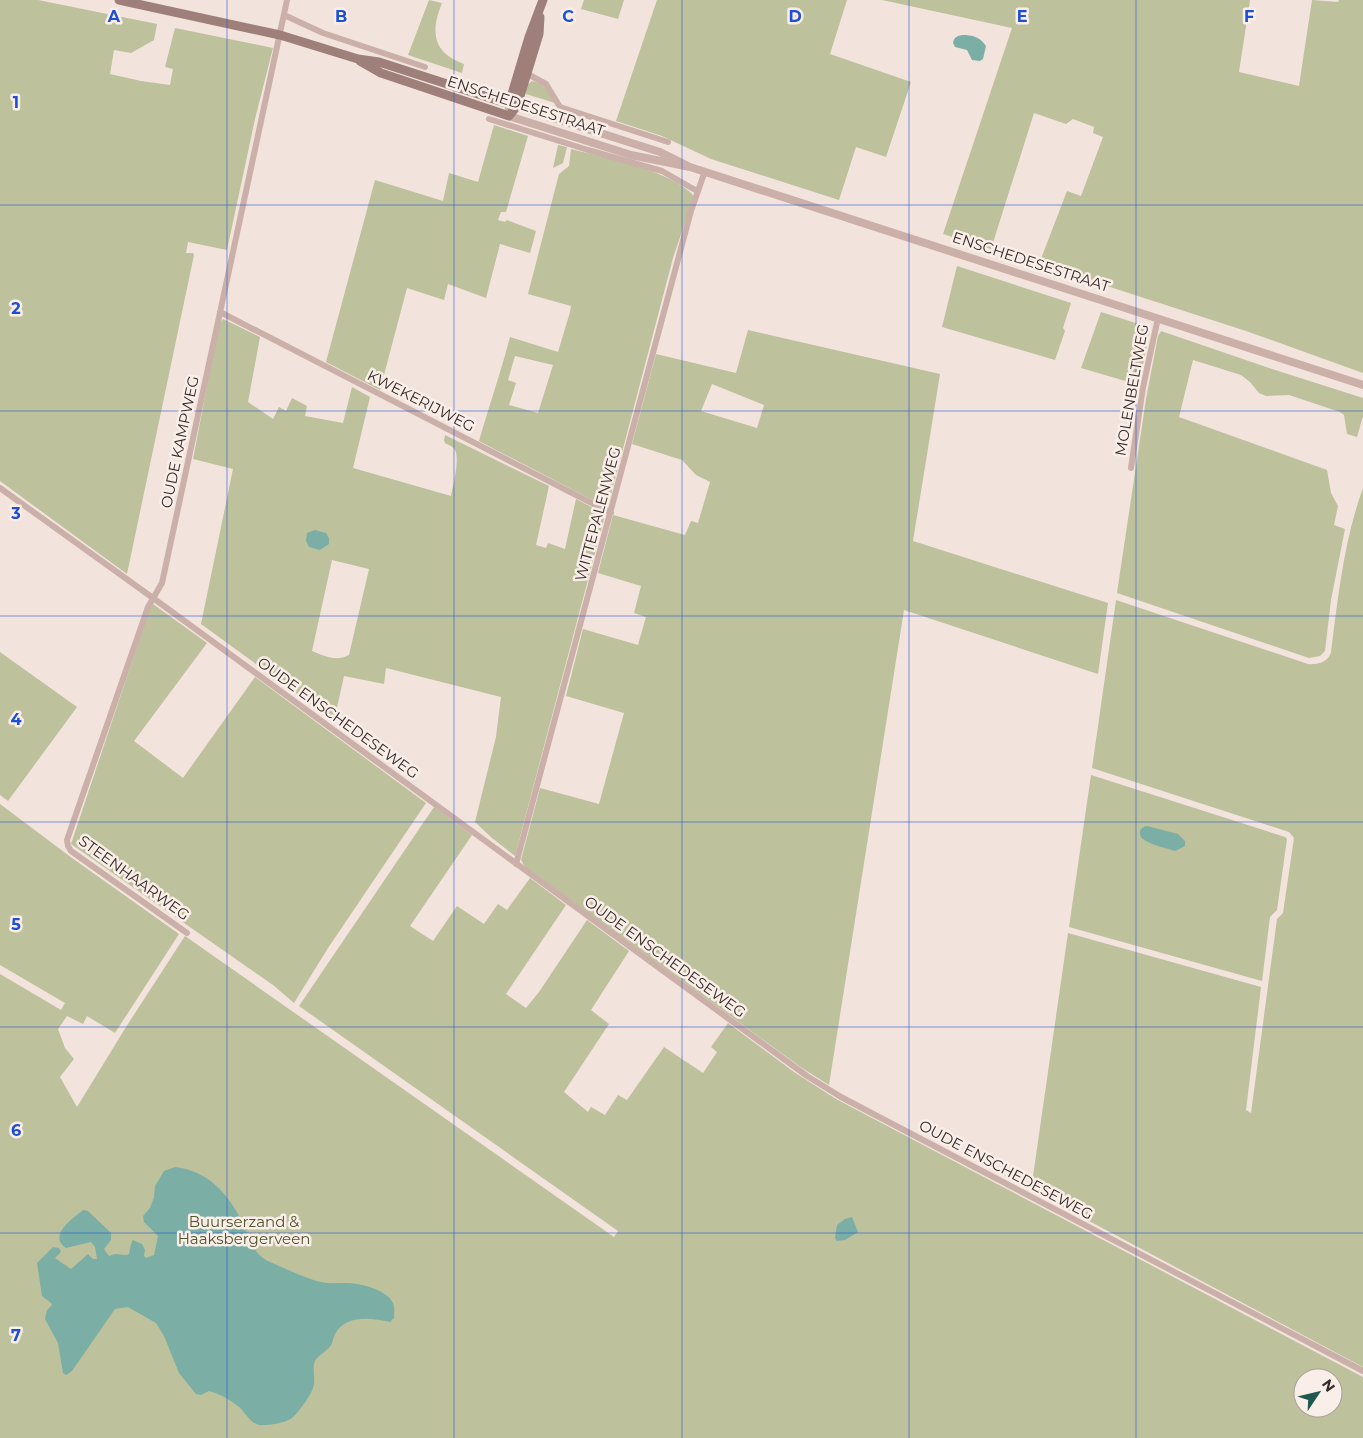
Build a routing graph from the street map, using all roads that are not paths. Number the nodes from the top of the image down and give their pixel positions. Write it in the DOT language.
graph roads {
  1 [pos="119,0"];
  2 [pos="287,0"];
  3 [pos="542,4"];
  4 [pos="284,15"];
  5 [pos="280,35"];
  6 [pos="358,59"];
  7 [pos="425,67"];
  8 [pos="522,72"];
  9 [pos="513,105"];
  10 [pos="509,116"];
  11 [pos="489,119"];
  12 [pos="668,142"];
  13 [pos="690,167"];
  14 [pos="705,171"];
  15 [pos="697,191"];
  16 [pos="220,312"];
  17 [pos="1158,318"];
  18 [pos="1363,385"];
  19 [pos="1131,468"];
  20 [pos="0,488"];
  21 [pos="611,513"];
  22 [pos="154,598"];
  23 [pos="67,842"];
  24 [pos="516,864"];
  25 [pos="187,933"];
  26 [pos="1363,1371"];
  1 -- 5 [label="main road, ENSCHEDESESTRAAT"];
  2 -- 4 [label="street, OUDE KAMPWEG"];
  3 -- 8 [label="main road"];
  4 -- 5 [label="street, OUDE KAMPWEG"];
  4 -- 7 [label="street"];
  5 -- 6 [label="main road, ENSCHEDESESTRAAT"];
  5 -- 16 [label="street, OUDE KAMPWEG"];
  6 -- 9 [label="main road, ENSCHEDESESTRAAT"];
  6 -- 10 [label="main road, ENSCHEDESESTRAAT"];
  8 -- 9 [label="main road"];
  8 -- 12 [label="street, ENSCHEDESESTRAAT"];
  9 -- 10 [label="main road"];
  9 -- 13 [label="street, ENSCHEDESESTRAAT"];
  10 -- 13 [label="street, ENSCHEDESESTRAAT"];
  11 -- 15 [label="street, ENSCHEDESESTRAAT"];
  13 -- 14 [label="street, ENSCHEDESESTRAAT"];
  14 -- 15 [label="street, WITTEPALENWEG"];
  14 -- 17 [label="street, ENSCHEDESESTRAAT"];
  15 -- 21 [label="street, WITTEPALENWEG"];
  16 -- 21 [label="street, KWEKERIJWEG"];
  16 -- 22 [label="street, OUDE KAMPWEG"];
  17 -- 18 [label="street, ENSCHEDESESTRAAT"];
  17 -- 19 [label="street, MOLENBELTWEG"];
  20 -- 22 [label="street, OUDE ENSCHEDESEWEG"];
  21 -- 24 [label="street, WITTEPALENWEG"];
  22 -- 23 [label="street, OUDE KAMPWEG"];
  22 -- 24 [label="street, OUDE ENSCHEDESEWEG"];
  23 -- 25 [label="street, STEENHAARWEG"];
  24 -- 26 [label="street, OUDE ENSCHEDESEWEG"];
}
